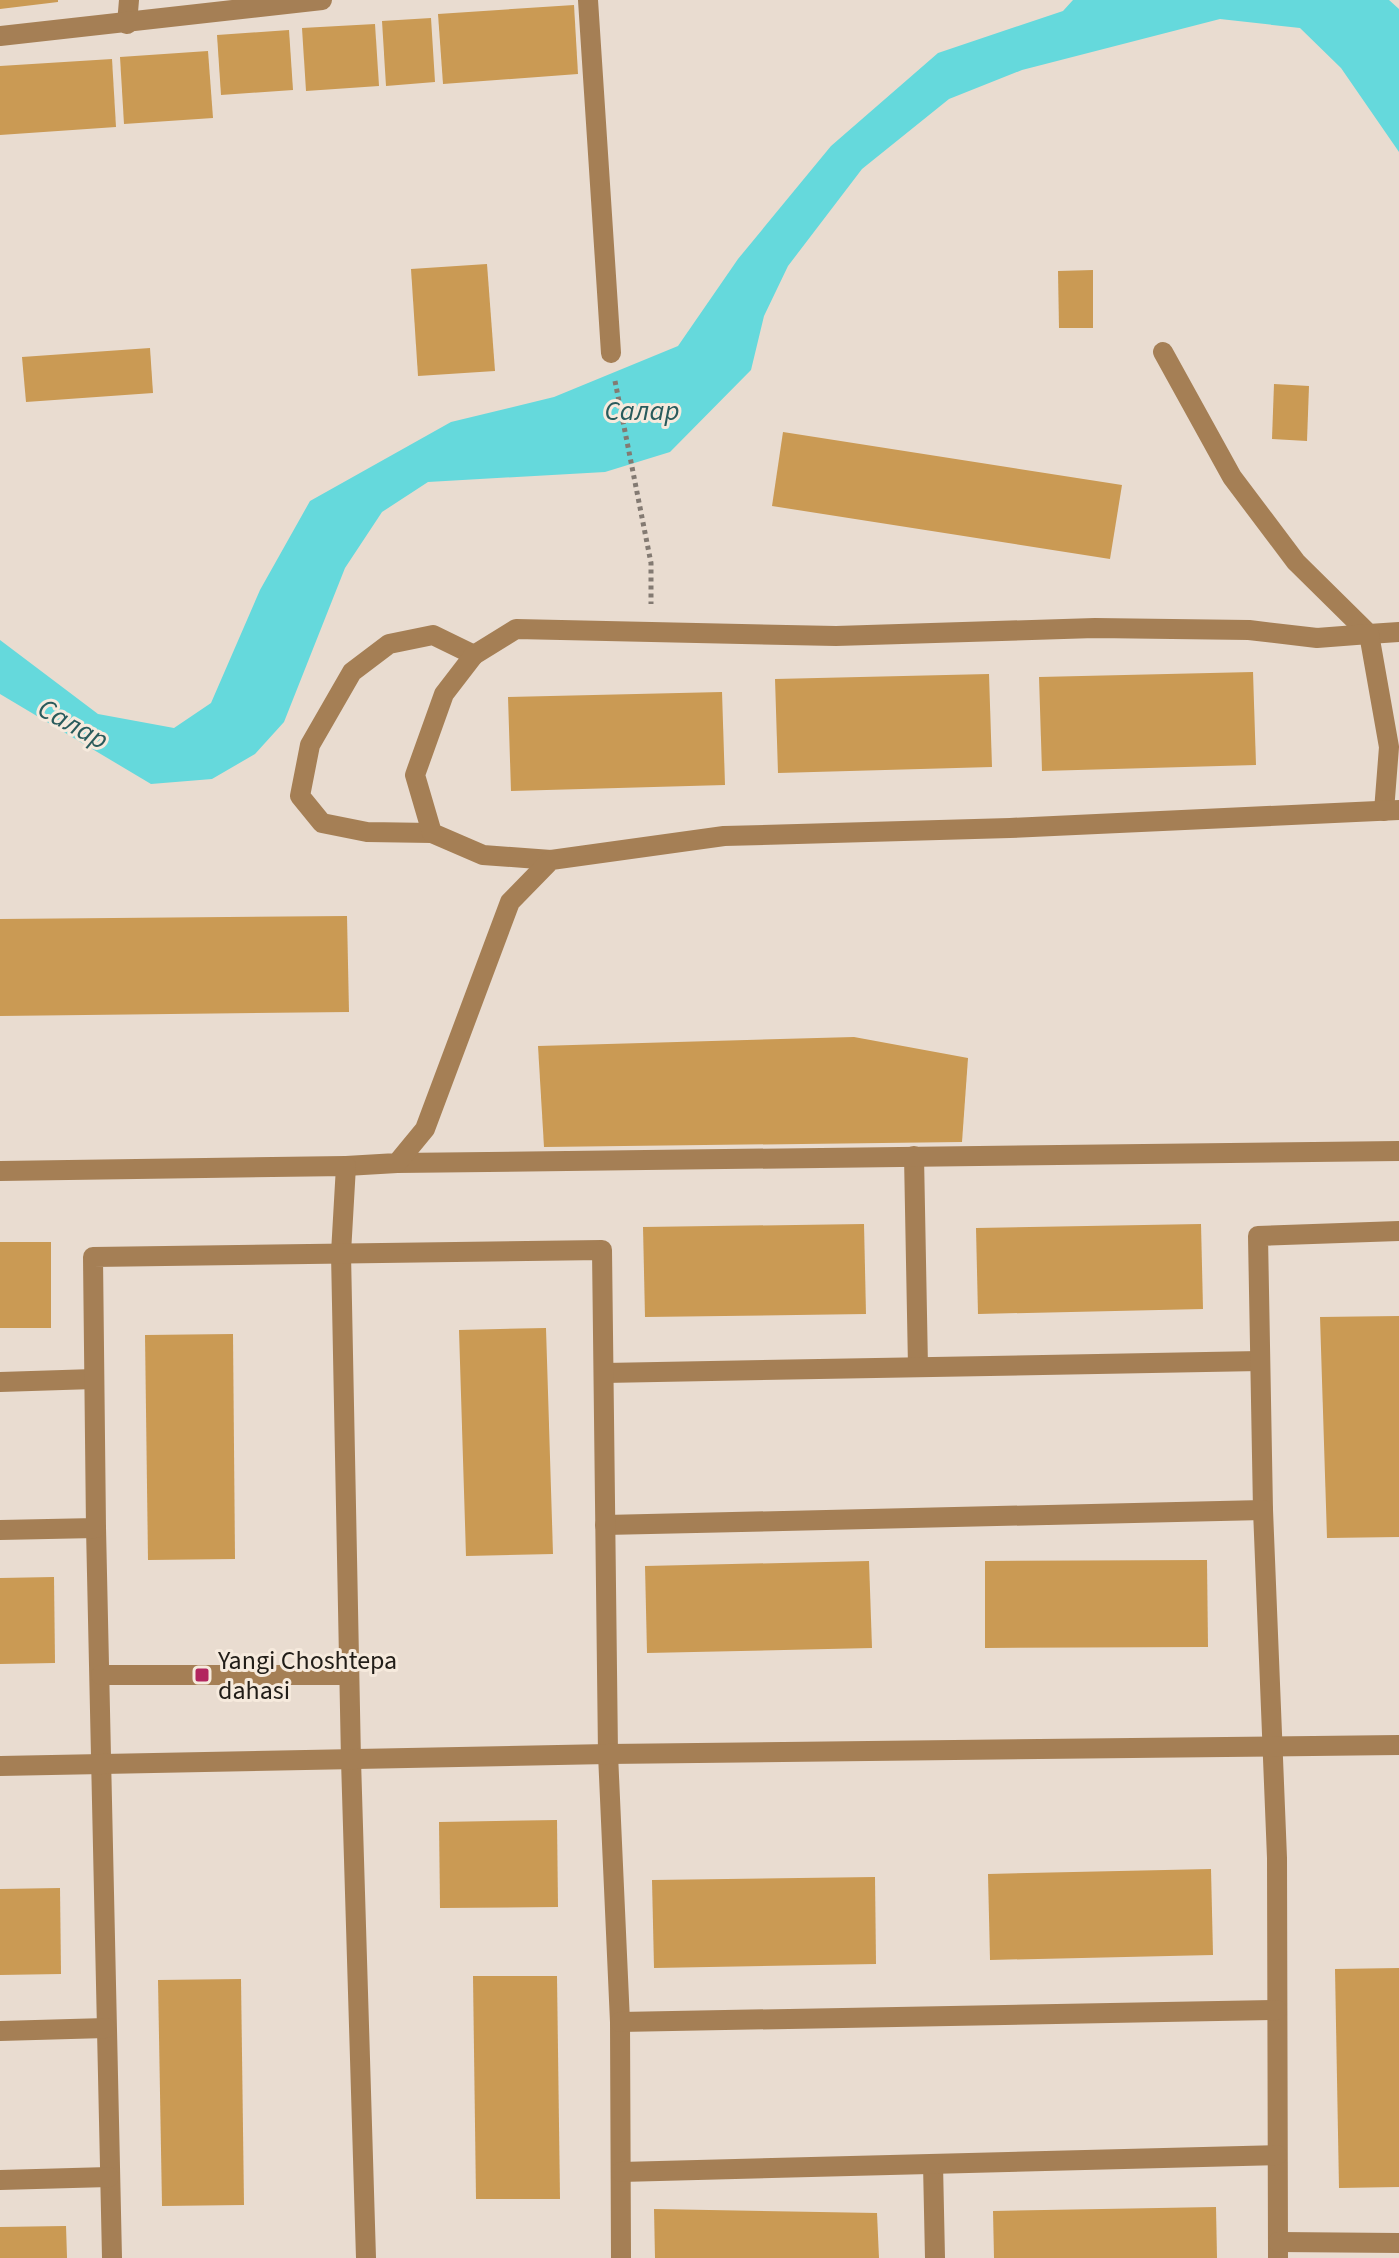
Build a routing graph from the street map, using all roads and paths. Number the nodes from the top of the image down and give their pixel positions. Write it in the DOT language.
graph roads {
  1 [pos="129,0"];
  2 [pos="322,0"];
  3 [pos="588,0"];
  4 [pos="127,24"];
  5 [pos="0,36"];
  6 [pos="1163,352"];
  7 [pos="611,360"];
  8 [pos="650,632"];
  9 [pos="1399,632"];
  10 [pos="1369,634"];
  11 [pos="474,655"];
  12 [pos="1391,810"];
  13 [pos="432,833"];
  14 [pos="551,860"];
  15 [pos="1399,1151"];
  16 [pos="914,1156"];
  17 [pos="397,1163"];
  18 [pos="346,1166"];
  19 [pos="0,1171"];
  20 [pos="1399,1231"];
  21 [pos="341,1253"];
  22 [pos="1260,1361"];
  23 [pos="918,1367"];
  24 [pos="604,1373"];
  25 [pos="94,1379"];
  26 [pos="0,1382"];
  27 [pos="1263,1510"];
  28 [pos="605,1525"];
  29 [pos="96,1528"];
  30 [pos="0,1530"];
  31 [pos="101,1675"];
  32 [pos="349,1675"];
  33 [pos="1399,1745"];
  34 [pos="1273,1746"];
  35 [pos="608,1754"];
  36 [pos="351,1760"];
  37 [pos="103,1764"];
  38 [pos="0,1766"];
  39 [pos="1277,2010"];
  40 [pos="620,2022"];
  41 [pos="106,2028"];
  42 [pos="0,2031"];
  43 [pos="1277,2155"];
  44 [pos="933,2164"];
  45 [pos="621,2172"];
  46 [pos="109,2177"];
  47 [pos="0,2180"];
  48 [pos="1399,2243"];
  49 [pos="1278,2250"];
  50 [pos="112,2258"];
  51 [pos="366,2258"];
  52 [pos="621,2258"];
  53 [pos="935,2258"];
  1 -- 4 [label="street"];
  2 -- 4 [label="street"];
  3 -- 7 [label="street"];
  4 -- 5 [label="street"];
  6 -- 10 [label="street"];
  7 -- 8 [label="path"];
  8 -- 10 [label="street"];
  8 -- 11 [label="street"];
  9 -- 10 [label="street"];
  10 -- 12 [label="street"];
  11 -- 13 [label="street"];
  11 -- 13 [label="street"];
  12 -- 14 [label="street"];
  13 -- 14 [label="street"];
  14 -- 17 [label="street"];
  15 -- 16 [label="street"];
  16 -- 17 [label="street"];
  16 -- 23 [label="street"];
  17 -- 18 [label="street"];
  18 -- 19 [label="street"];
  18 -- 21 [label="street"];
  20 -- 22 [label="street"];
  21 -- 24 [label="street"];
  21 -- 25 [label="street"];
  21 -- 32 [label="street"];
  22 -- 23 [label="street"];
  22 -- 27 [label="street"];
  23 -- 24 [label="street"];
  24 -- 28 [label="street"];
  25 -- 26 [label="street"];
  25 -- 29 [label="street"];
  27 -- 28 [label="street"];
  27 -- 34 [label="street"];
  28 -- 35 [label="street"];
  29 -- 30 [label="street"];
  29 -- 31 [label="street"];
  31 -- 32 [label="street"];
  31 -- 37 [label="street"];
  32 -- 36 [label="street"];
  33 -- 34 [label="street"];
  34 -- 35 [label="street"];
  34 -- 39 [label="street"];
  35 -- 36 [label="street"];
  35 -- 40 [label="street"];
  36 -- 37 [label="street"];
  36 -- 51 [label="street"];
  37 -- 38 [label="street"];
  37 -- 41 [label="street"];
  39 -- 40 [label="street"];
  39 -- 43 [label="street"];
  40 -- 45 [label="street"];
  41 -- 42 [label="street"];
  41 -- 46 [label="street"];
  43 -- 44 [label="street"];
  43 -- 49 [label="street"];
  44 -- 45 [label="street"];
  44 -- 53 [label="street"];
  45 -- 52 [label="street"];
  46 -- 47 [label="street"];
  46 -- 50 [label="street"];
  48 -- 49 [label="street"];
}
